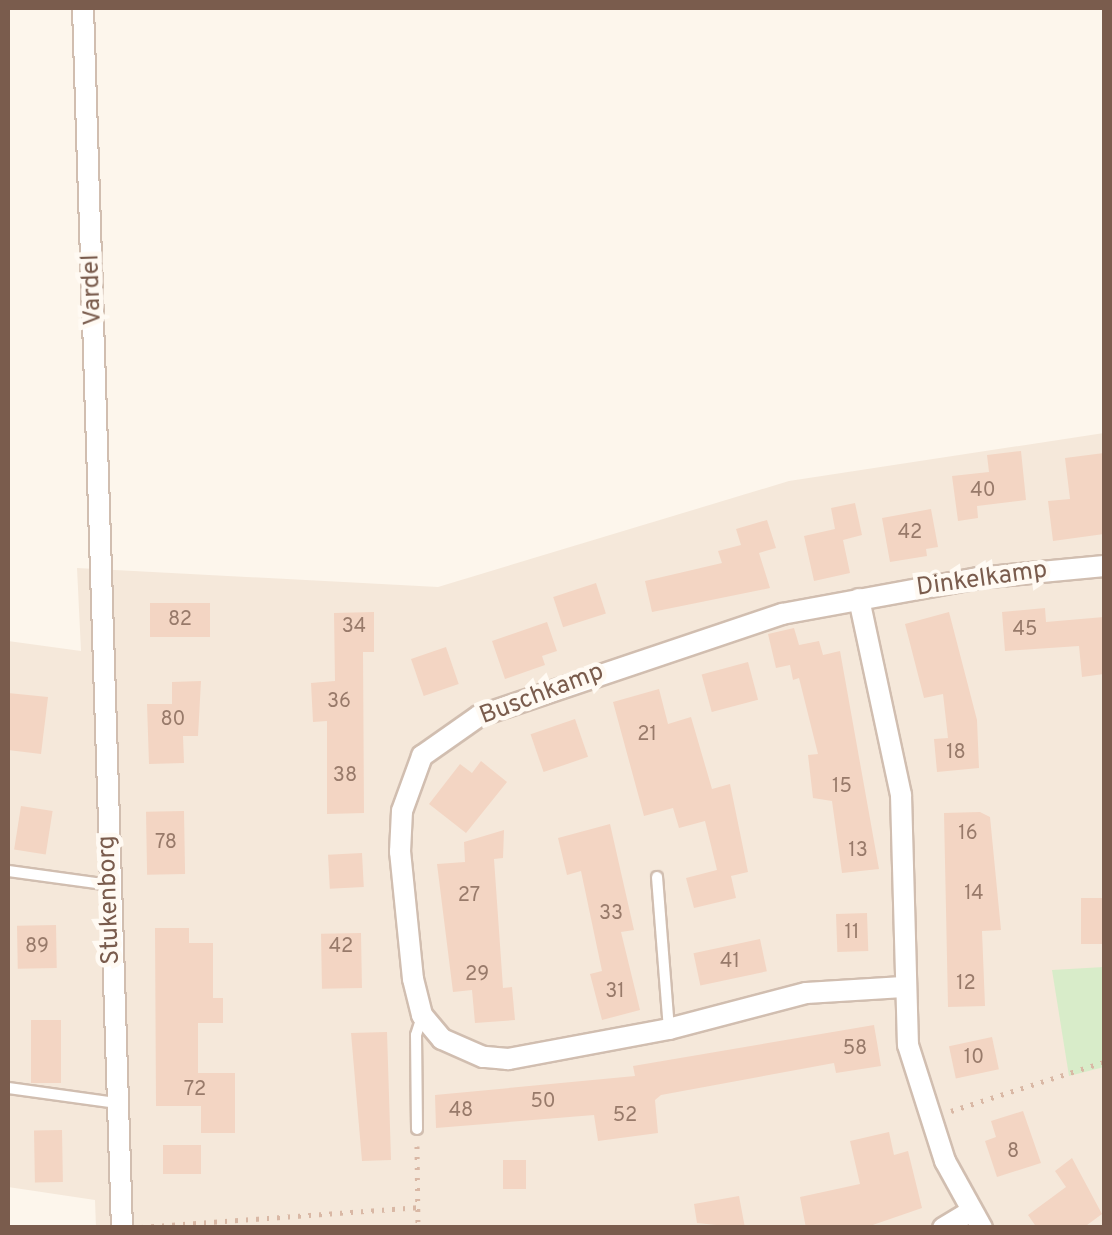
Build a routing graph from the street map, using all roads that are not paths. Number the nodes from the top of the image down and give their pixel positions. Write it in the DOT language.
graph roads {
  1 [pos="83,8"];
  2 [pos="1104,566"];
  3 [pos="102,572"];
  4 [pos="859,599"];
  5 [pos="8,871"];
  6 [pos="657,877"];
  7 [pos="110,885"];
  8 [pos="903,987"];
  9 [pos="422,1015"];
  10 [pos="669,1029"];
  11 [pos="8,1088"];
  12 [pos="116,1103"];
  13 [pos="416,1129"];
  14 [pos="976,1220"];
  15 [pos="122,1228"];
  16 [pos="943,1228"];
  1 -- 3 [label="street, Vardel"];
  2 -- 4 [label="street, Dinkelkamp"];
  3 -- 7 [label="street, Stukenborg"];
  4 -- 8 [label="street"];
  4 -- 9 [label="street, Buschkamp"];
  5 -- 7 [label="lane"];
  6 -- 10 [label="lane"];
  7 -- 12 [label="street, Stukenborg"];
  8 -- 10 [label="street"];
  8 -- 14 [label="street"];
  9 -- 10 [label="street"];
  9 -- 13 [label="lane"];
  11 -- 12 [label="lane"];
  12 -- 15 [label="street, Stukenborg"];
  14 -- 16 [label="street"];
}
